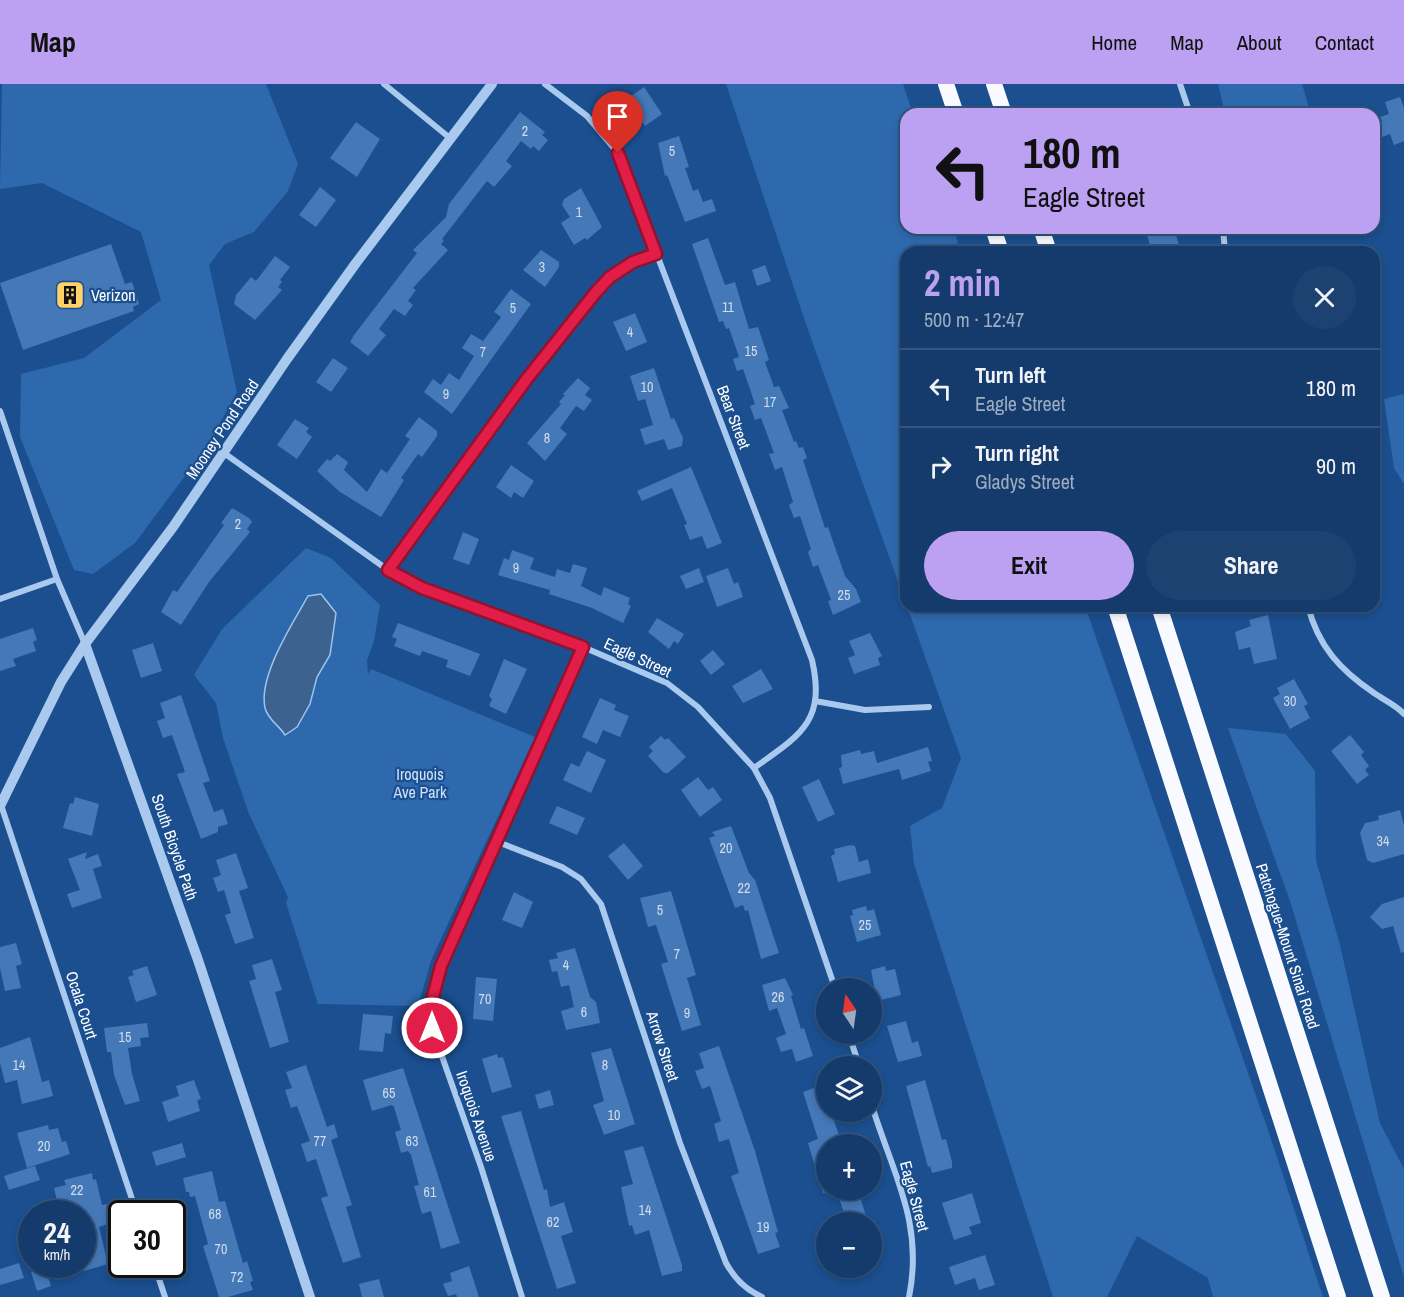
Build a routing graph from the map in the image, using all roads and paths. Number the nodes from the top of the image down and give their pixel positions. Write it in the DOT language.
graph roads {
  1 [pos="384,84"];
  2 [pos="492,84"];
  3 [pos="544,84"];
  4 [pos="946,84"];
  5 [pos="994,84"];
  6 [pos="1180,84"];
  7 [pos="954,108"];
  8 [pos="1002,108"];
  9 [pos="1188,108"];
  10 [pos="451,139"];
  11 [pos="656,254"];
  12 [pos="0,411"];
  13 [pos="224,453"];
  14 [pos="388,570"];
  15 [pos="57,579"];
  16 [pos="0,599"];
  17 [pos="1117,612"];
  18 [pos="1161,612"];
  19 [pos="1310,612"];
  20 [pos="85,644"];
  21 [pos="583,647"];
  22 [pos="815,701"];
  23 [pos="929,707"];
  24 [pos="1404,714"];
  25 [pos="754,768"];
  26 [pos="0,805"];
  27 [pos="498,842"];
  28 [pos="832,978"];
  29 [pos="878,1122"];
  30 [pos="132,1200"];
  31 [pos="159,1278"];
  32 [pos="165,1297"];
  33 [pos="310,1297"];
  34 [pos="522,1297"];
  35 [pos="762,1297"];
  36 [pos="909,1297"];
  37 [pos="1338,1297"];
  38 [pos="1382,1297"];
  1 -- 10 [label="street"];
  2 -- 10 [label="street, Mooney Pond Road"];
  3 -- 11 [label="street, Bear Street"];
  4 -- 7 [label="highway"];
  5 -- 8 [label="highway"];
  6 -- 9 [label="street"];
  10 -- 13 [label="street, Mooney Pond Road"];
  11 -- 14 [label="street"];
  11 -- 22 [label="street, Bear Street"];
  12 -- 15 [label="street, South Bicycle Path"];
  13 -- 14 [label="street, Eagle Street"];
  13 -- 20 [label="street, Mooney Pond Road"];
  14 -- 21 [label="street, Eagle Street"];
  15 -- 16 [label="street"];
  15 -- 20 [label="street, South Bicycle Path"];
  17 -- 37 [label="highway"];
  18 -- 38 [label="highway, Patchogue-Mount Sinai Road"];
  19 -- 24 [label="street"];
  20 -- 26 [label="street, Mooney Pond Road"];
  20 -- 33 [label="street, South Bicycle Path"];
  21 -- 25 [label="street, Eagle Street"];
  21 -- 27 [label="street, Iroquois Avenue"];
  22 -- 23 [label="street"];
  22 -- 25 [label="street, Bear Street"];
  25 -- 28 [label="street, Eagle Street"];
  26 -- 30 [label="street, Ocala Court"];
  27 -- 34 [label="street, Iroquois Avenue"];
  27 -- 35 [label="street, Arrow Street"];
  29 -- 36 [label="street, Eagle Street"];
  31 -- 32 [label="street"];
}
